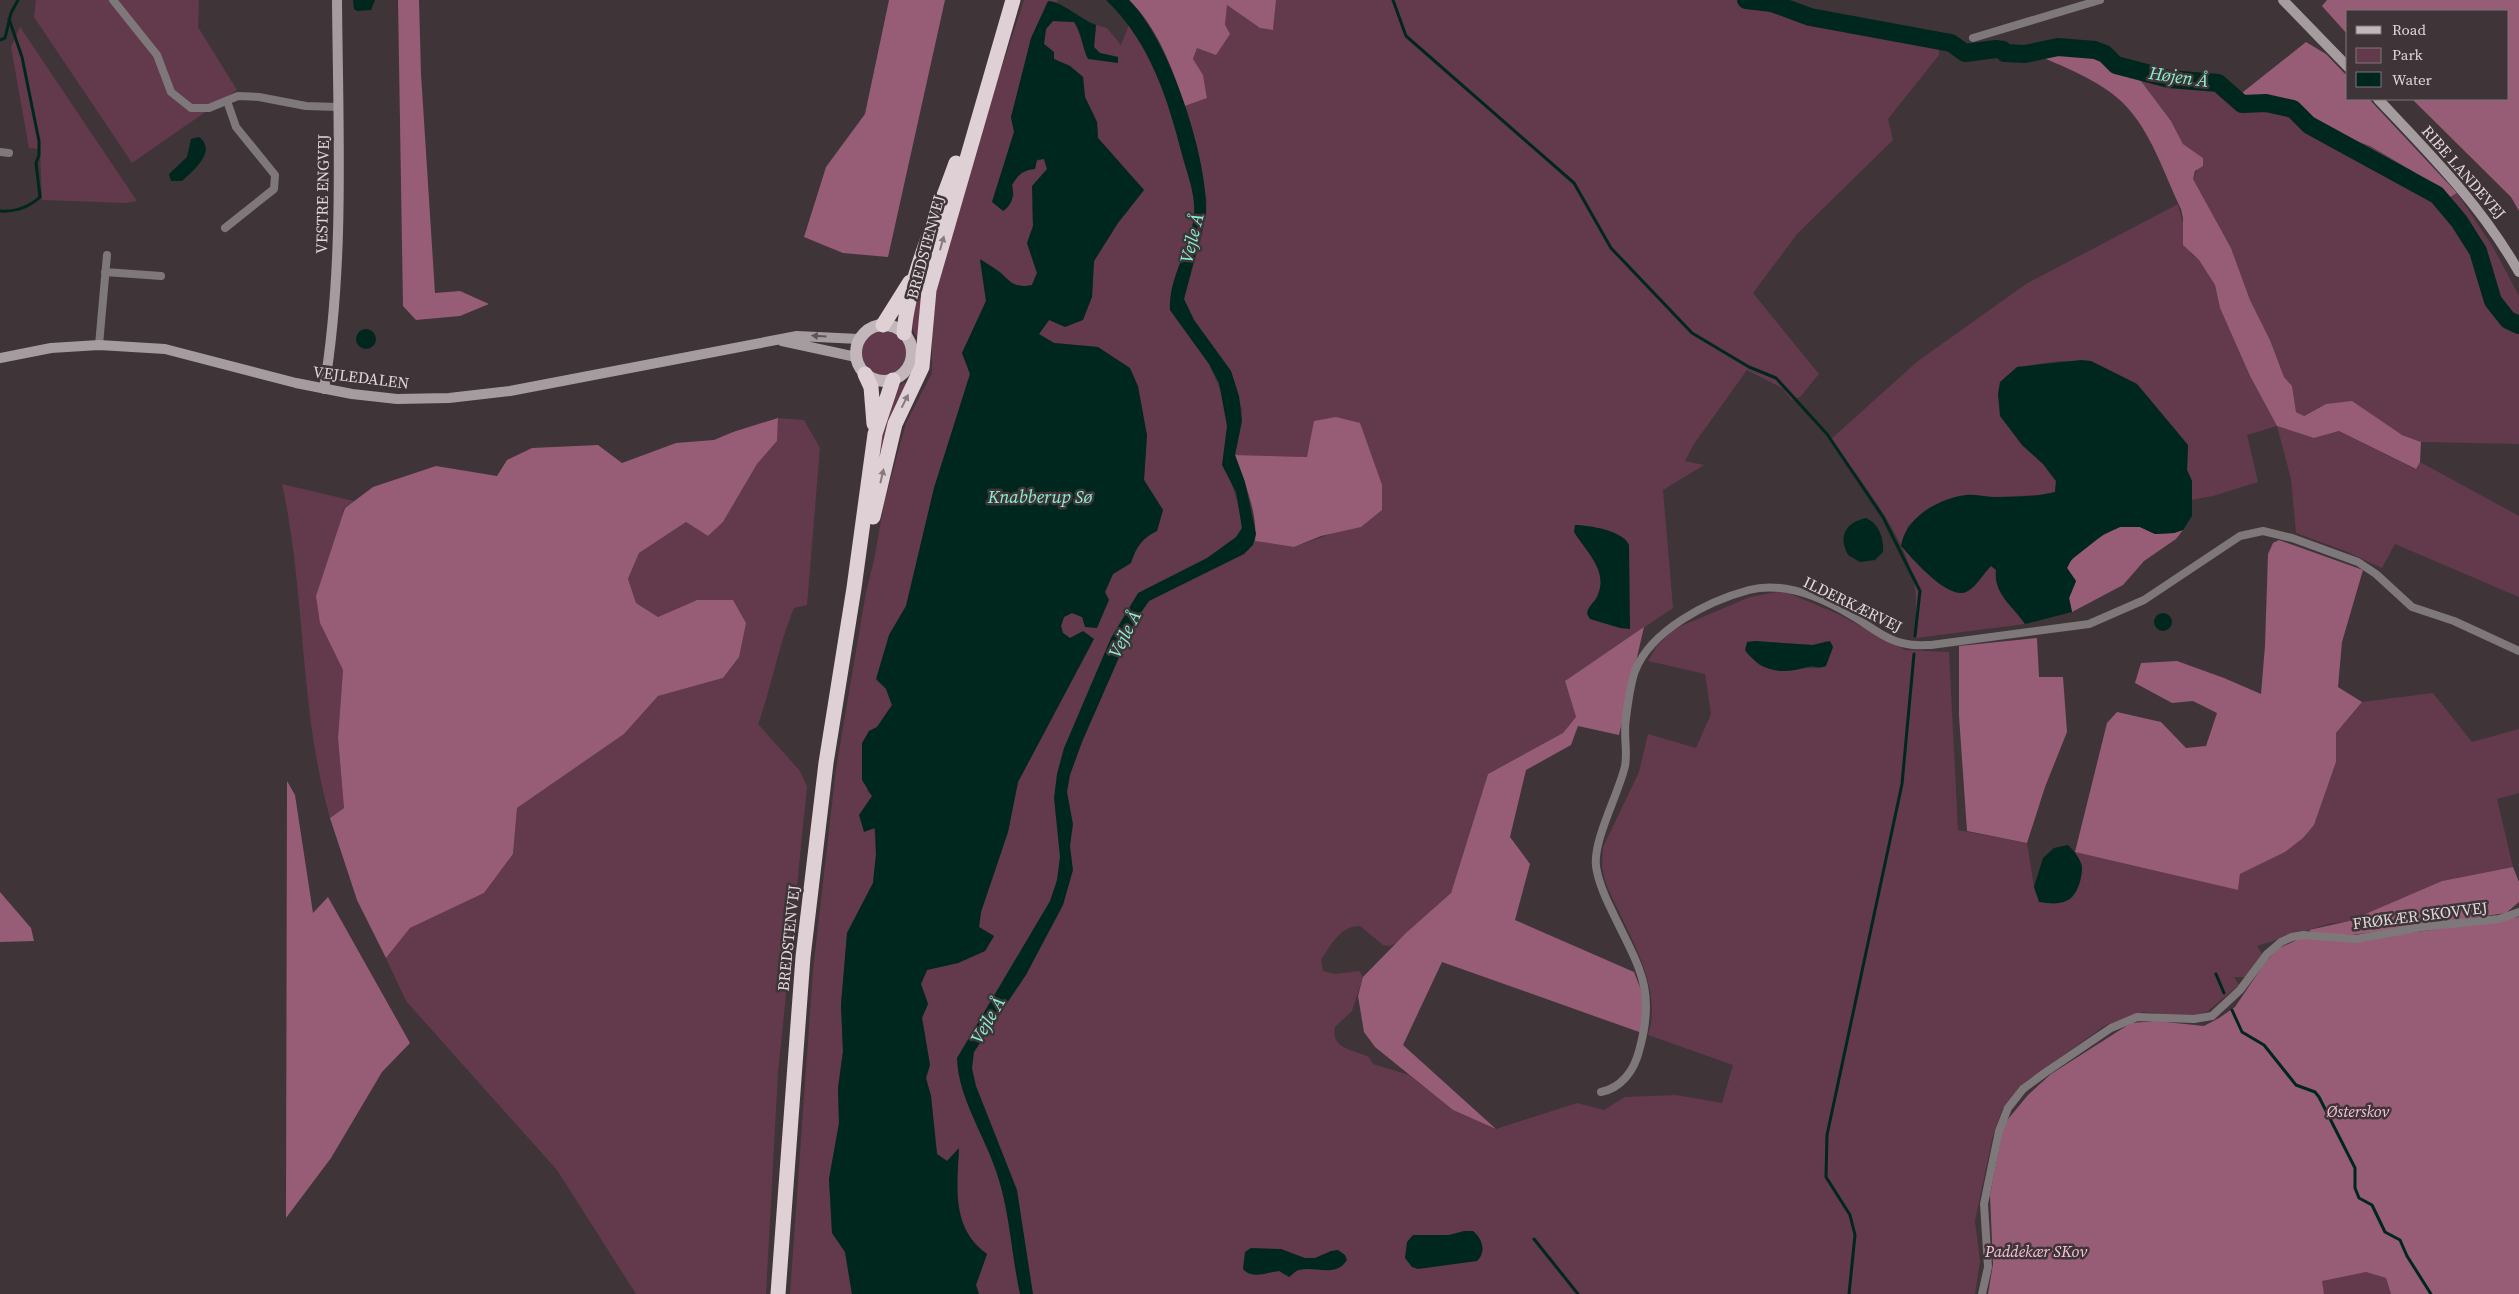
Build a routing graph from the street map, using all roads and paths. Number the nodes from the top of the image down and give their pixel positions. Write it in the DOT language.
graph roads {
  1 [pos="112,0"];
  2 [pos="337,0"];
  3 [pos="1012,0"];
  4 [pos="2100,0"];
  5 [pos="2283,0"];
  6 [pos="1973,38"];
  7 [pos="2346,66"];
  8 [pos="2379,100"];
  9 [pos="227,101"];
  10 [pos="338,107"];
  11 [pos="0,152"];
  12 [pos="9,153"];
  13 [pos="225,228"];
  14 [pos="106,255"];
  15 [pos="920,264"];
  16 [pos="105,272"];
  17 [pos="2519,272"];
  18 [pos="160,276"];
  19 [pos="883,324"];
  20 [pos="904,333"];
  21 [pos="859,339"];
  22 [pos="779,340"];
  23 [pos="99,345"];
  24 [pos="0,358"];
  25 [pos="856,358"];
  26 [pos="865,374"];
  27 [pos="893,380"];
  28 [pos="324,388"];
  29 [pos="875,434"];
  30 [pos="854,588"];
  31 [pos="2519,652"];
  32 [pos="2519,912"];
  33 [pos="1601,1092"];
  34 [pos="778,1294"];
  35 [pos="1982,1294"];
  1 -- 9 [label="street"];
  2 -- 10 [label="street, VESTRE ENGVEJ"];
  3 -- 15 [label="highway, BREDSTENVEJ"];
  30 -- 3 [label="highway, BREDSTENVEJ, one-way"];
  4 -- 6 [label="street"];
  5 -- 7 [label="street"];
  8 -- 17 [label="street, RIBE LANDEVEJ"];
  9 -- 10 [label="street"];
  9 -- 13 [label="street"];
  10 -- 28 [label="street, VESTRE ENGVEJ"];
  11 -- 12 [label="street"];
  14 -- 16 [label="street"];
  15 -- 19 [label="highway, BREDSTENVEJ"];
  15 -- 20 [label="highway, BREDSTENVEJ"];
  16 -- 18 [label="street"];
  16 -- 23 [label="street"];
  19 -- 20 [label="main road"];
  19 -- 21 [label="main road"];
  20 -- 27 [label="main road"];
  21 -- 22 [label="street, VEJLEDALEN, one-way"];
  21 -- 25 [label="main road"];
  22 -- 25 [label="street, VEJLEDALEN"];
  22 -- 28 [label="street, VEJLEDALEN"];
  23 -- 24 [label="street, VEJLEDALEN"];
  23 -- 28 [label="street, VEJLEDALEN"];
  25 -- 26 [label="main road"];
  26 -- 27 [label="main road"];
  26 -- 29 [label="highway, BREDSTENVEJ"];
  27 -- 29 [label="highway, BREDSTENVEJ"];
  29 -- 30 [label="highway, BREDSTENVEJ"];
  30 -- 34 [label="highway, BREDSTENVEJ"];
  31 -- 33 [label="street, ILDERKÆRVEJ"];
  32 -- 35 [label="street, FRØKÆR SKOVVEJ"];
}
